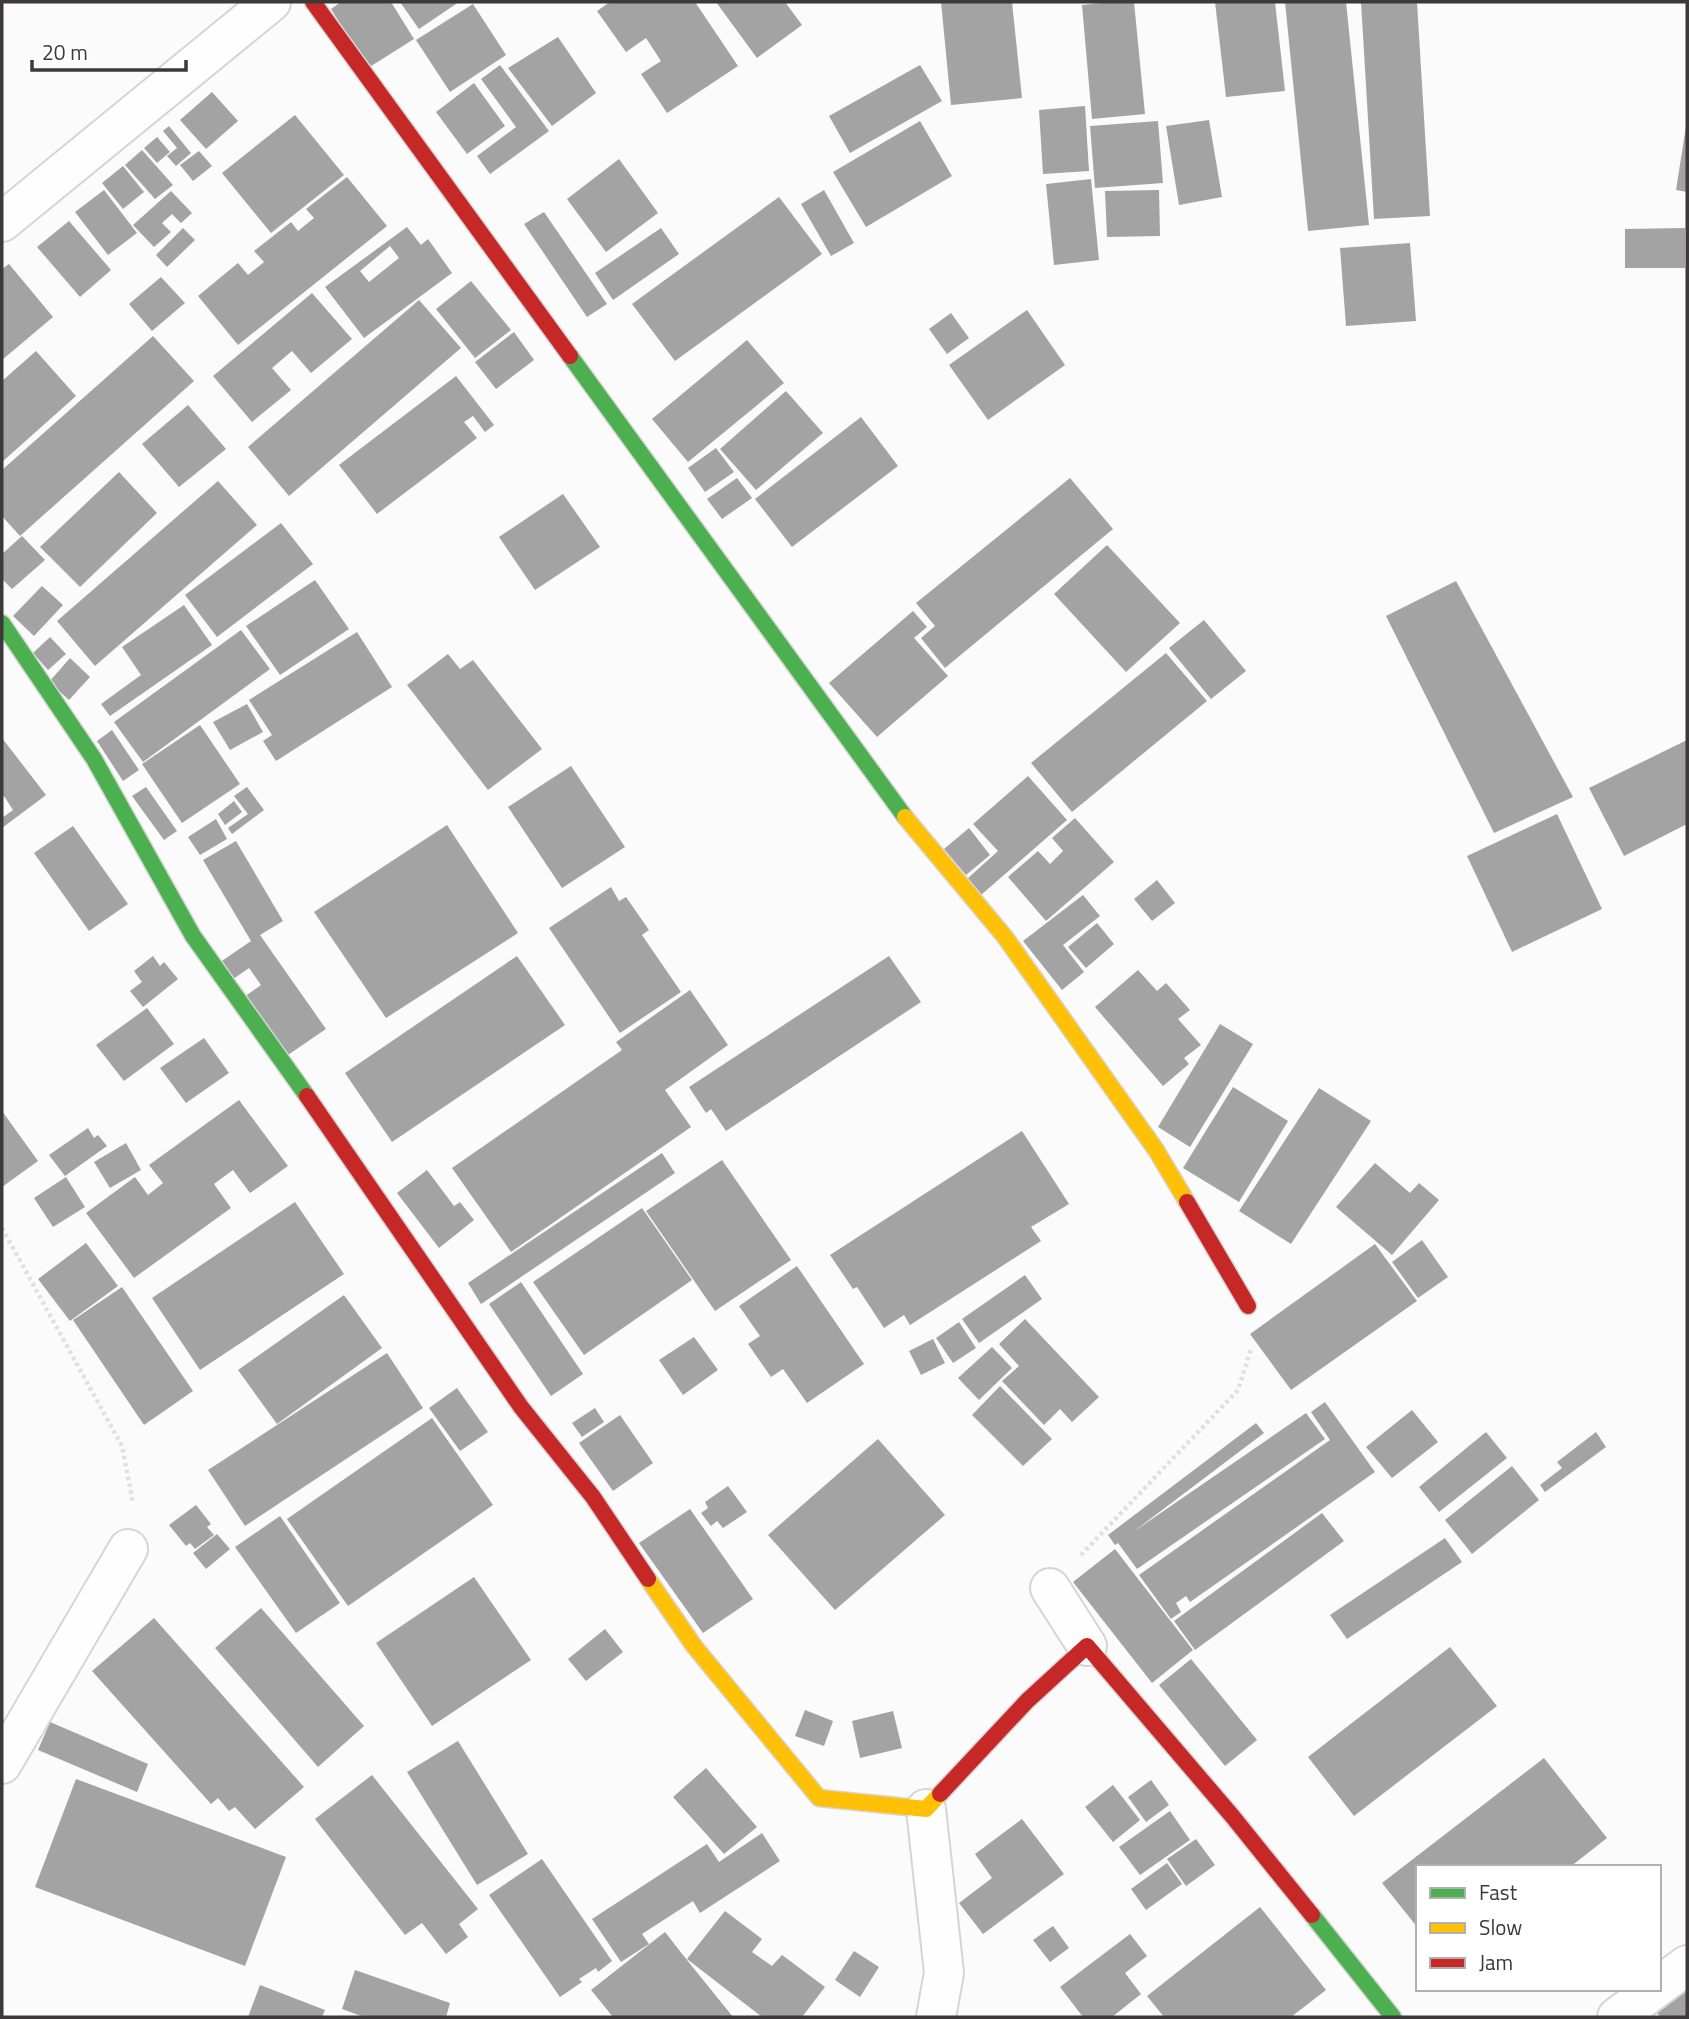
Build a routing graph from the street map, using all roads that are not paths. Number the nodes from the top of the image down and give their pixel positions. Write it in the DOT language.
graph roads {
  1 [pos="271,2"];
  2 [pos="313,2"];
  3 [pos="2,222"];
  4 [pos="2,623"];
  5 [pos="1248,1306"];
  6 [pos="128,1549"];
  7 [pos="1050,1587"];
  8 [pos="1087,1646"];
  9 [pos="2,1764"];
  10 [pos="926,1809"];
  11 [pos="1687,1965"];
  12 [pos="1661,1984"];
  13 [pos="1652,1991"];
  14 [pos="936,2017"];
  15 [pos="1393,2017"];
  16 [pos="1617,2017"];
  1 -- 3 [label="street"];
  2 -- 5 [label="street"];
  4 -- 10 [label="street"];
  6 -- 9 [label="street"];
  7 -- 8 [label="street"];
  8 -- 10 [label="street"];
  8 -- 15 [label="street"];
  10 -- 14 [label="street"];
  11 -- 12 [label="street"];
  13 -- 16 [label="street"];
}
